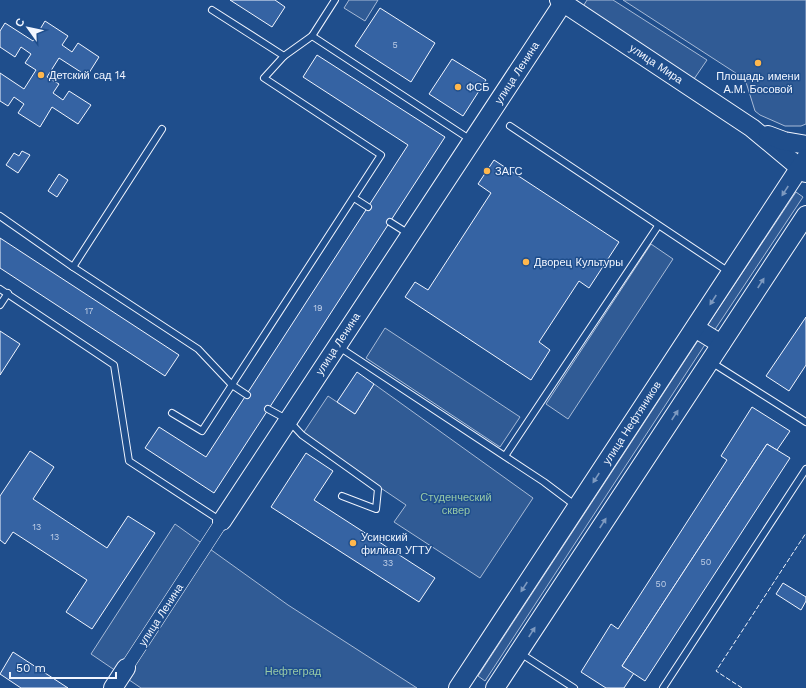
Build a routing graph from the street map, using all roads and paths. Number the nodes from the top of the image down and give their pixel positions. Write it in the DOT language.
graph roads {
  1 [pos="333,1"];
  2 [pos="562,1"];
  3 [pos="212,10"];
  4 [pos="312,36"];
  5 [pos="284,56"];
  6 [pos="510,126"];
  7 [pos="162,128"];
  8 [pos="752,128"];
  9 [pos="472,141"];
  10 [pos="806,145"];
  11 [pos="804,166"];
  12 [pos="354,198"];
  13 [pos="368,207"];
  14 [pos="806,214"];
  15 [pos="0,216"];
  16 [pos="390,222"];
  17 [pos="658,226"];
  18 [pos="410,235"];
  19 [pos="73,267"];
  20 [pos="730,273"];
  21 [pos="0,288"];
  22 [pos="8,294"];
  23 [pos="0,305"];
  24 [pos="695,328"];
  25 [pos="721,344"];
  26 [pos="337,346"];
  27 [pos="710,361"];
  28 [pos="232,385"];
  29 [pos="246,395"];
  30 [pos="268,409"];
  31 [pos="172,413"];
  32 [pos="288,420"];
  33 [pos="806,422"];
  34 [pos="506,456"];
  35 [pos="806,469"];
  36 [pos="342,496"];
  37 [pos="577,507"];
  38 [pos="222,521"];
  39 [pos="519,652"];
  40 [pos="126,668"];
  41 [pos="113,688"];
  42 [pos="458,688"];
  43 [pos="495,688"];
  44 [pos="574,688"];
  45 [pos="663,688"];
  1 -- 4 [label="lane"];
  2 -- 8 [label="main road, улица Мира"];
  2 -- 9 [label="main road, улица Ленина"];
  3 -- 5 [label="lane"];
  4 -- 5 [label="lane"];
  4 -- 9 [label="lane"];
  5 -- 12 [label="lane"];
  6 -- 17 [label="lane"];
  7 -- 19 [label="lane"];
  8 -- 10 [label="main road, улица Мира"];
  8 -- 11 [label="main road, улица Мира"];
  9 -- 18 [label="main road, улица Ленина"];
  11 -- 20 [label="main road, улица Нефтяников, one-way"];
  12 -- 13 [label="lane"];
  12 -- 28 [label="lane"];
  25 -- 14 [label="main road, one-way"];
  15 -- 19 [label="lane"];
  16 -- 18 [label="lane"];
  17 -- 20 [label="lane"];
  17 -- 34 [label="lane"];
  18 -- 26 [label="main road, улица Ленина"];
  19 -- 28 [label="lane"];
  20 -- 24 [label="main road, улица Нефтяников, one-way"];
  21 -- 22 [label="lane"];
  22 -- 23 [label="lane"];
  22 -- 38 [label="lane"];
  24 -- 25 [label="main road"];
  24 -- 37 [label="main road, улица Нефтяников, one-way"];
  25 -- 27 [label="main road"];
  26 -- 32 [label="main road, улица Ленина"];
  26 -- 34 [label="lane"];
  27 -- 33 [label="lane"];
  39 -- 27 [label="main road, one-way"];
  28 -- 29 [label="lane"];
  28 -- 31 [label="lane"];
  30 -- 32 [label="lane"];
  32 -- 36 [label="lane"];
  32 -- 38 [label="main road, улица Ленина"];
  34 -- 37 [label="lane"];
  35 -- 45 [label="lane"];
  37 -- 42 [label="main road, улица Нефтяников, one-way"];
  38 -- 40 [label="street, улица Ленина"];
  39 -- 43 [label="main road"];
  39 -- 44 [label="lane"];
  40 -- 41 [label="main road, улица Ленина"];
}
